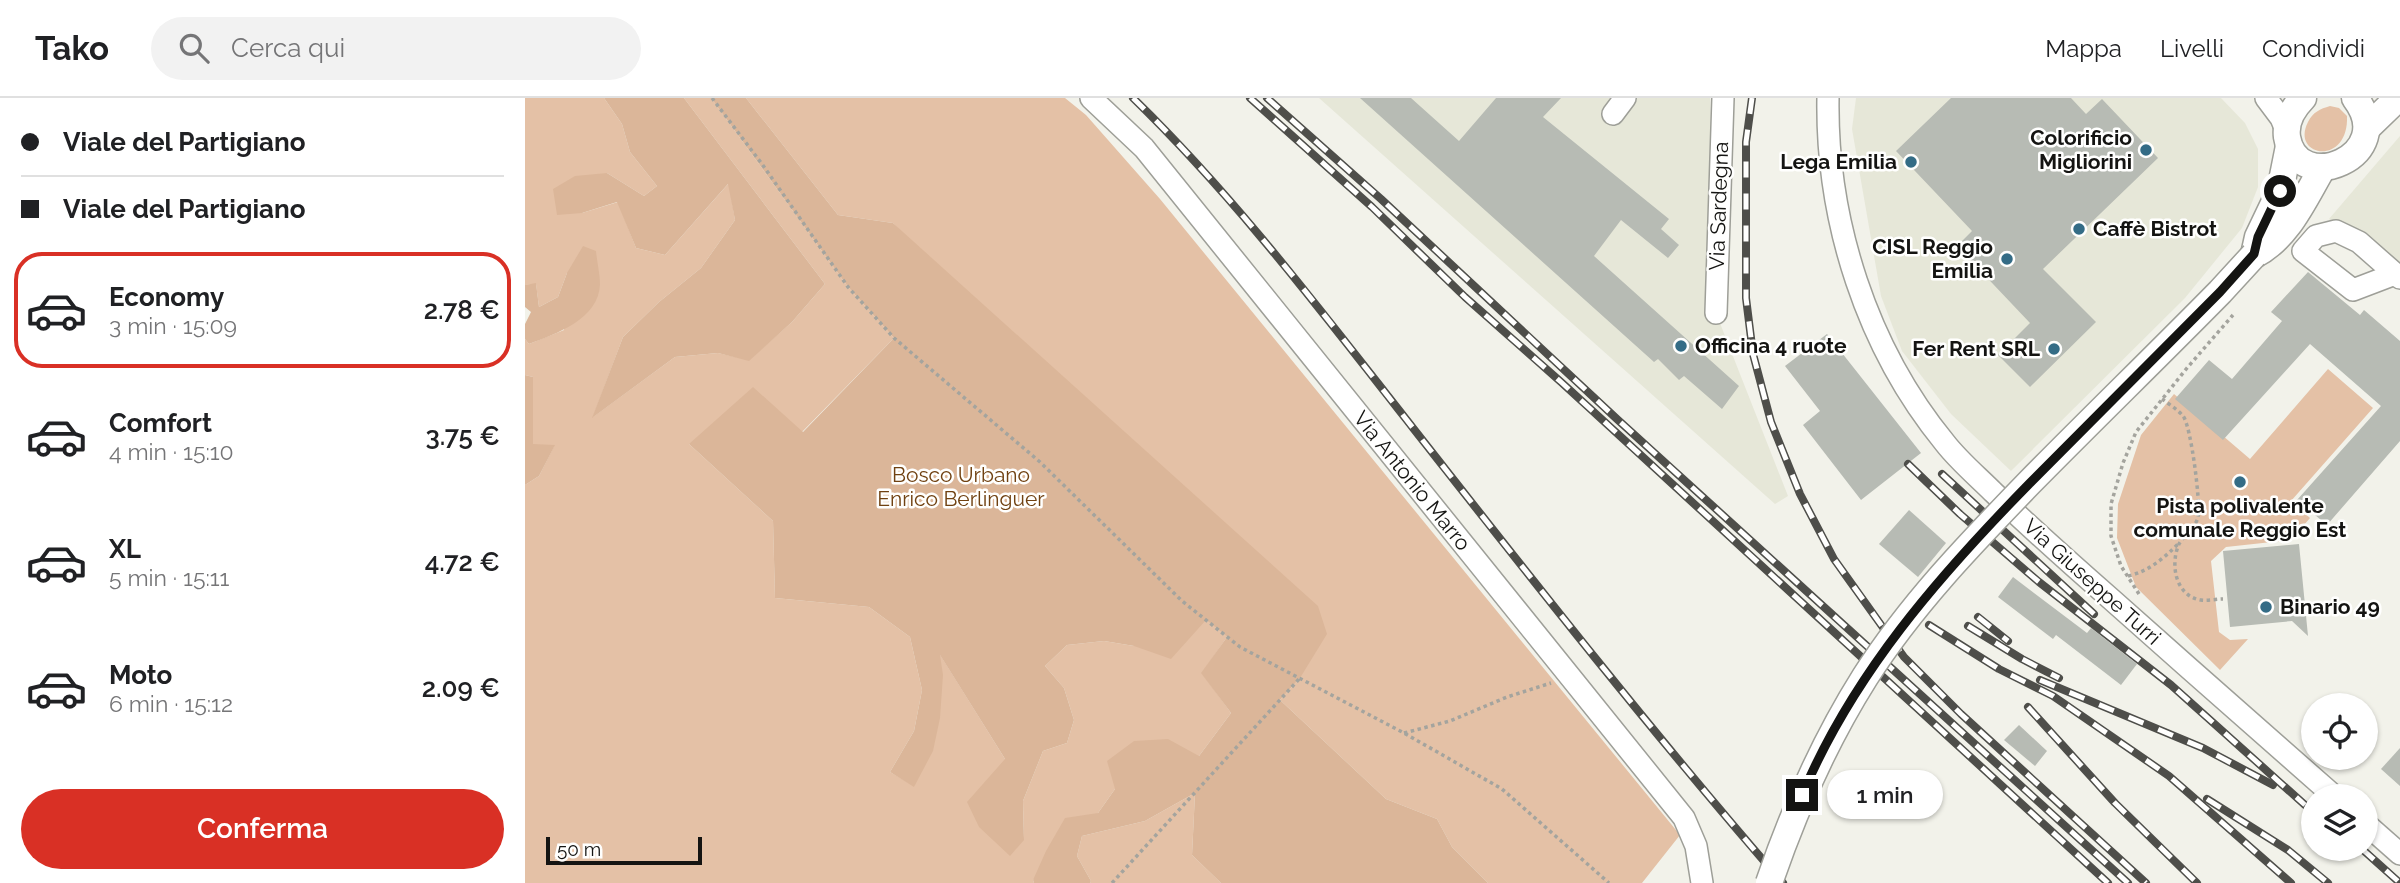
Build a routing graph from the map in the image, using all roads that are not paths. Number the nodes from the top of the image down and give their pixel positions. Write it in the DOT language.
graph roads {
  1 [pos="1091,98"];
  2 [pos="1723,98"];
  3 [pos="1828,98"];
  4 [pos="2266,98"];
  5 [pos="2303,98"];
  6 [pos="2355,98"];
  7 [pos="2398,98"];
  8 [pos="2367,128"];
  9 [pos="2288,139"];
  10 [pos="2323,167"];
  11 [pos="2254,254"];
  12 [pos="2399,276"];
  13 [pos="1716,313"];
  14 [pos="2320,784"];
  15 [pos="2378,835"];
  16 [pos="2400,854"];
  17 [pos="1702,883"];
  18 [pos="1769,883"];
  1 -- 17 [label="street, Via Antonio Marro"];
  2 -- 13 [label="street, Via Sardegna"];
  3 -- 14 [label="street, Via Giuseppe Turri"];
  4 -- 9 [label="street"];
  5 -- 9 [label="main road"];
  6 -- 8 [label="main road"];
  7 -- 8 [label="main road"];
  8 -- 10 [label="main road"];
  9 -- 10 [label="main road"];
  9 -- 11 [label="main road"];
  10 -- 11 [label="main road"];
  11 -- 18 [label="main road, bridge"];
  12 -- 12 [label="street"];
  15 -- 16 [label="street"];
}
